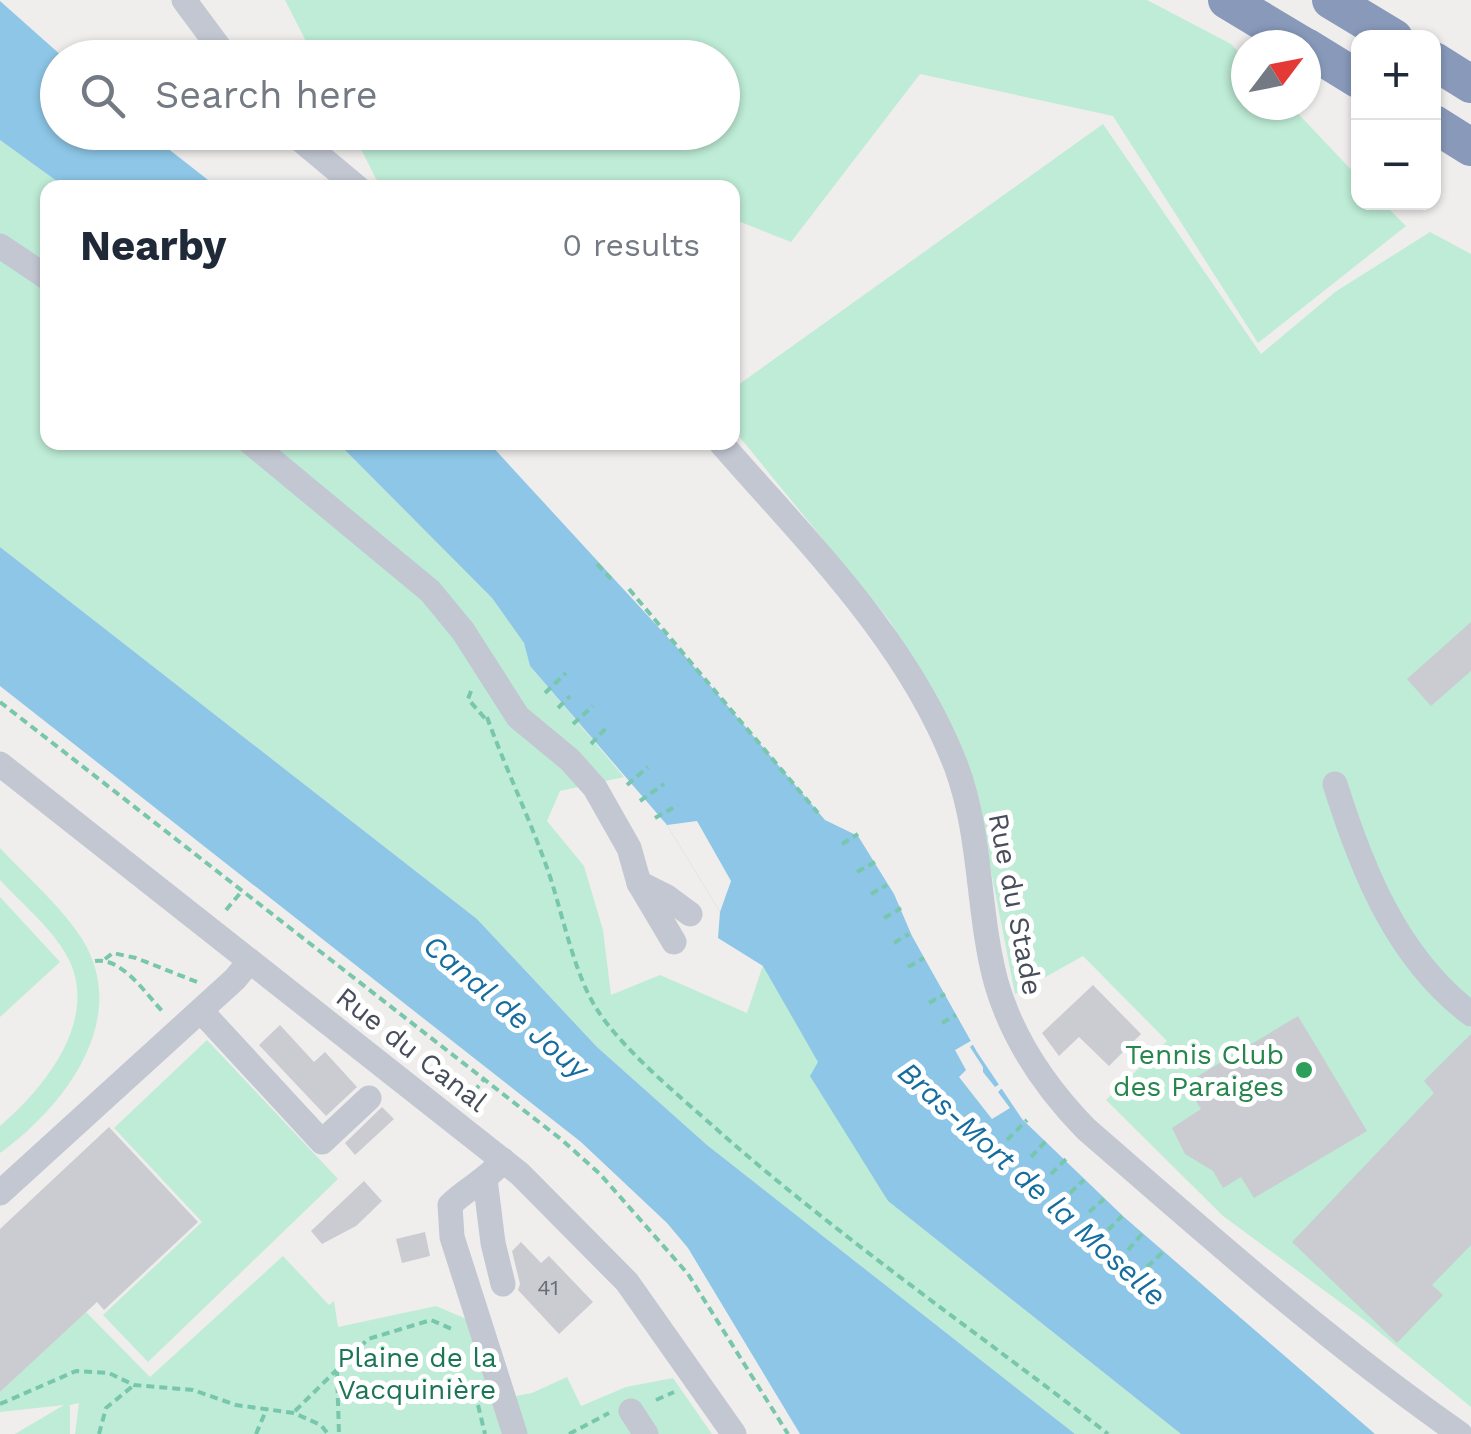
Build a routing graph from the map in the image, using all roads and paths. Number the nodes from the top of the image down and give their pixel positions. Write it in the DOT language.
graph roads {
  1 [pos="184,0"];
  2 [pos="1227,0"];
  3 [pos="1330,0"];
  4 [pos="1277,30"];
  5 [pos="1381,30"];
  6 [pos="214,40"];
  7 [pos="1321,56"];
  8 [pos="1441,65"];
  9 [pos="1351,74"];
  10 [pos="1471,84"];
  11 [pos="1441,129"];
  12 [pos="1471,148"];
  13 [pos="313,150"];
  14 [pos="349,180"];
  15 [pos="0,246"];
  16 [pos="40,273"];
  17 [pos="260,450"];
  18 [pos="727,450"];
  19 [pos="597,564"];
  20 [pos="612,564"];
  21 [pos="604,572"];
  22 [pos="611,579"];
  23 [pos="629,590"];
  24 [pos="566,673"];
  25 [pos="545,693"];
  26 [pos="480,694"];
  27 [pos="570,696"];
  28 [pos="0,702"];
  29 [pos="593,706"];
  30 [pos="558,708"];
  31 [pos="485,709"];
  32 [pos="490,724"];
  33 [pos="573,724"];
  34 [pos="609,726"];
  35 [pos="591,744"];
  36 [pos="0,764"];
  37 [pos="648,767"];
  38 [pos="664,784"];
  39 [pos="1335,784"];
  40 [pos="627,785"];
  41 [pos="640,801"];
  42 [pos="678,804"];
  43 [pos="818,814"];
  44 [pos="655,818"];
  45 [pos="858,834"];
  46 [pos="842,844"];
  47 [pos="874,862"];
  48 [pos="857,872"];
  49 [pos="639,883"];
  50 [pos="887,885"];
  51 [pos="871,894"];
  52 [pos="901,908"];
  53 [pos="690,914"];
  54 [pos="884,918"];
  55 [pos="909,934"];
  56 [pos="674,942"];
  57 [pos="894,944"];
  58 [pos="924,958"];
  59 [pos="105,959"];
  60 [pos="95,960"];
  61 [pos="250,961"];
  62 [pos="908,967"];
  63 [pos="945,994"];
  64 [pos="929,1003"];
  65 [pos="200,1012"];
  66 [pos="1471,1014"];
  67 [pos="956,1015"];
  68 [pos="942,1023"];
  69 [pos="484,1079"];
  70 [pos="369,1098"];
  71 [pos="453,1119"];
  72 [pos="1027,1120"];
  73 [pos="1007,1140"];
  74 [pos="1046,1140"];
  75 [pos="1031,1157"];
  76 [pos="1067,1158"];
  77 [pos="503,1160"];
  78 [pos="1051,1174"];
  79 [pos="485,1179"];
  80 [pos="1084,1180"];
  81 [pos="0,1193"];
  82 [pos="1070,1194"];
  83 [pos="1104,1198"];
  84 [pos="1090,1212"];
  85 [pos="1122,1216"];
  86 [pos="1108,1230"];
  87 [pos="1142,1234"];
  88 [pos="1128,1250"];
  89 [pos="1163,1252"];
  90 [pos="1148,1268"];
  91 [pos="503,1284"];
  92 [pos="462,1340"];
  93 [pos="337,1372"];
  94 [pos="134,1384"];
  95 [pos="476,1396"];
  96 [pos="0,1404"];
  97 [pos="267,1408"];
  98 [pos="631,1412"];
  99 [pos="294,1413"];
  100 [pos="98,1434"];
  101 [pos="256,1434"];
  102 [pos="328,1434"];
  103 [pos="339,1434"];
  104 [pos="485,1434"];
  105 [pos="515,1434"];
  106 [pos="646,1434"];
  107 [pos="734,1434"];
  108 [pos="788,1434"];
  109 [pos="1108,1434"];
  110 [pos="1460,1434"];
  1 -- 6 [label="street"];
  2 -- 4 [label="highway"];
  3 -- 5 [label="highway"];
  7 -- 9 [label="highway"];
  8 -- 10 [label="highway"];
  11 -- 12 [label="highway"];
  13 -- 14 [label="street"];
  15 -- 16 [label="street"];
  17 -- 49 [label="street"];
  18 -- 110 [label="street, Rue du Stade"];
  19 -- 21 [label="path"];
  20 -- 21 [label="path"];
  21 -- 22 [label="path"];
  23 -- 43 [label="path"];
  24 -- 25 [label="path"];
  26 -- 32 [label="path"];
  27 -- 30 [label="path"];
  28 -- 69 [label="path"];
  29 -- 33 [label="path"];
  31 -- 32 [label="path"];
  32 -- 109 [label="path"];
  34 -- 35 [label="path"];
  36 -- 61 [label="street, Rue du Canal"];
  37 -- 40 [label="path"];
  38 -- 41 [label="path"];
  39 -- 66 [label="street"];
  42 -- 44 [label="path"];
  45 -- 46 [label="path"];
  47 -- 48 [label="path"];
  49 -- 53 [label="street"];
  49 -- 56 [label="street"];
  50 -- 51 [label="path"];
  52 -- 54 [label="path"];
  55 -- 57 [label="path"];
  58 -- 62 [label="path"];
  59 -- 60 [label="path"];
  59 -- 65 [label="path"];
  59 -- 65 [label="path"];
  61 -- 65 [label="street"];
  61 -- 71 [label="street, Rue du Canal"];
  63 -- 64 [label="path"];
  65 -- 70 [label="street"];
  65 -- 81 [label="street"];
  67 -- 68 [label="path"];
  69 -- 71 [label="path"];
  69 -- 108 [label="path"];
  71 -- 77 [label="street, Rue du Canal"];
  72 -- 73 [label="path"];
  74 -- 75 [label="path"];
  76 -- 78 [label="path"];
  77 -- 79 [label="street"];
  77 -- 107 [label="street, Rue du Canal"];
  79 -- 91 [label="street"];
  79 -- 105 [label="street"];
  80 -- 82 [label="path"];
  83 -- 84 [label="path"];
  85 -- 86 [label="path"];
  87 -- 88 [label="path"];
  89 -- 90 [label="path"];
  92 -- 93 [label="path"];
  93 -- 99 [label="path"];
  93 -- 103 [label="path"];
  94 -- 96 [label="path"];
  94 -- 97 [label="path"];
  94 -- 100 [label="path"];
  95 -- 104 [label="path"];
  97 -- 99 [label="path"];
  97 -- 101 [label="path"];
  98 -- 106 [label="street"];
  99 -- 102 [label="path"];
}
